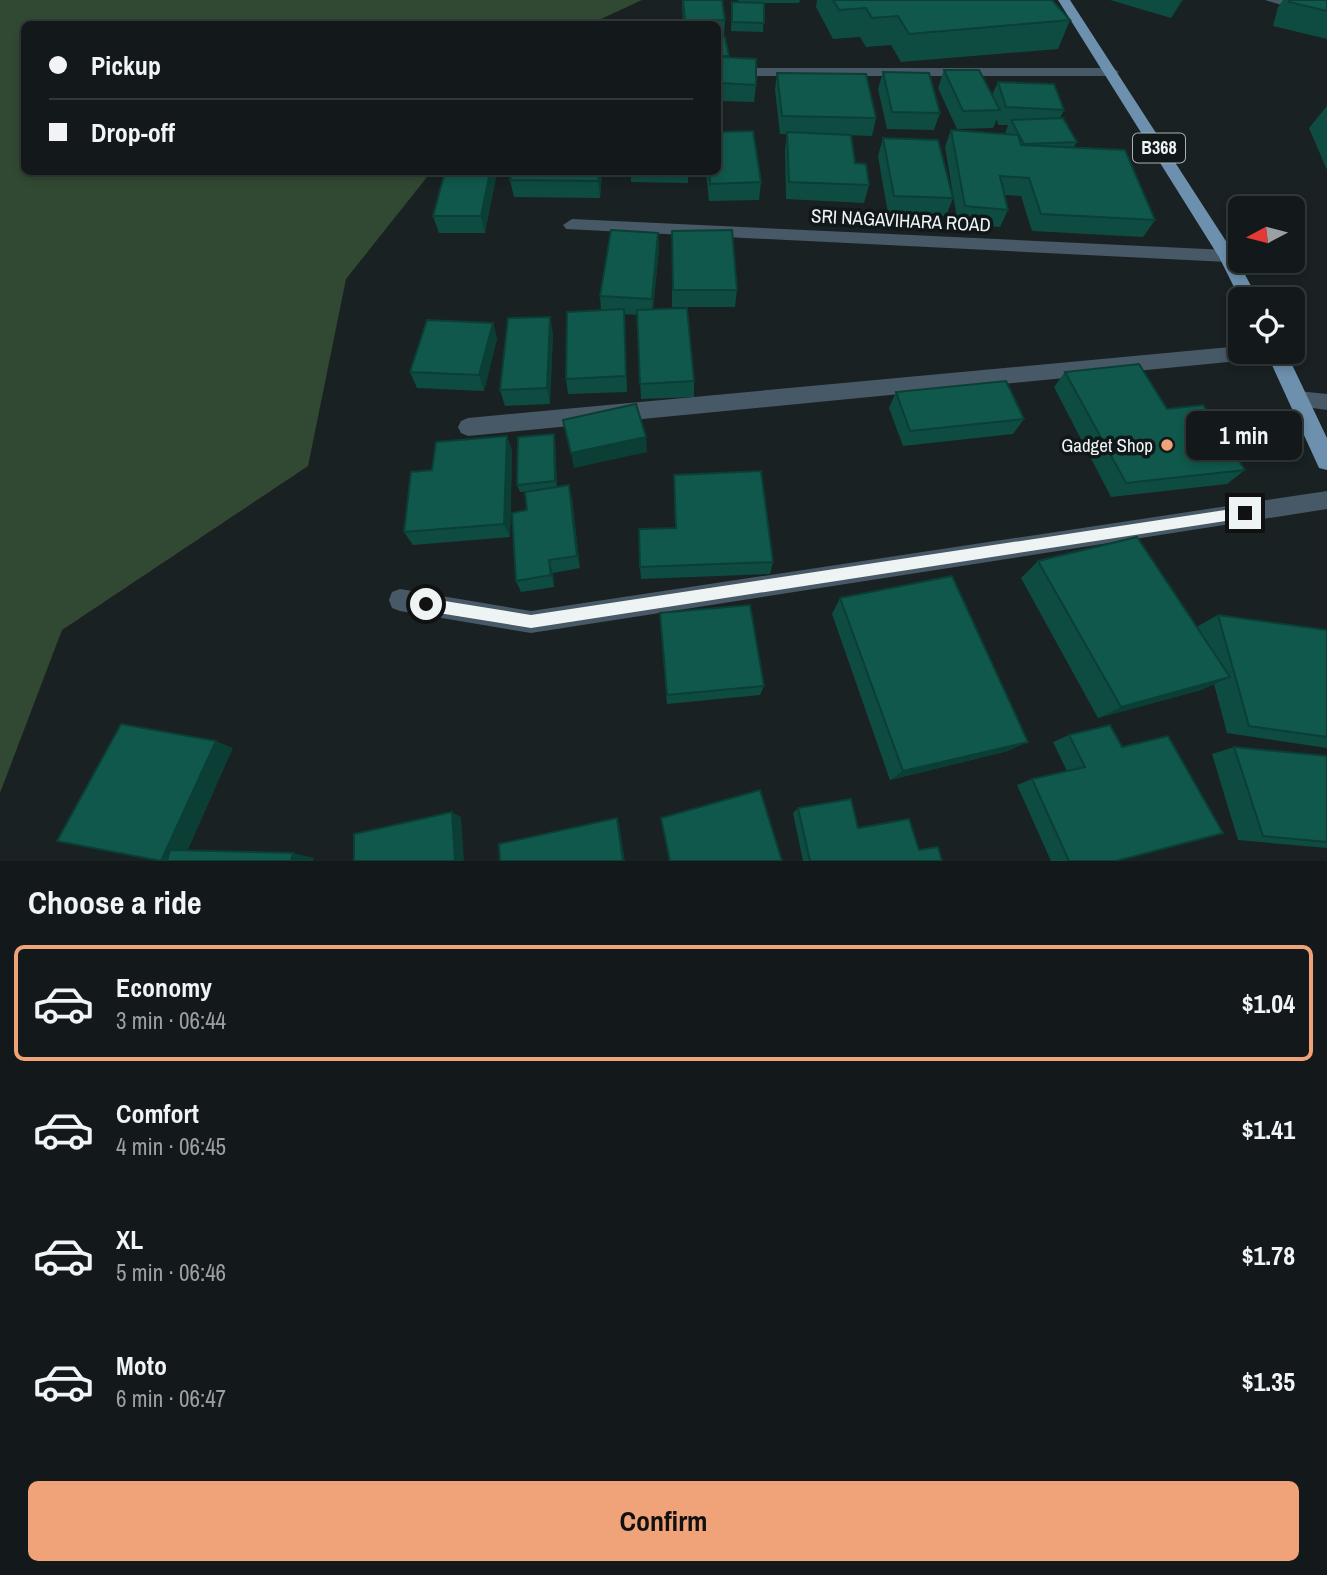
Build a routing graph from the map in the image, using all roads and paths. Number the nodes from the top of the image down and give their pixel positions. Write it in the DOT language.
graph roads {
  1 [pos="1064,0"];
  2 [pos="1271,0"];
  3 [pos="1327,15"];
  4 [pos="721,72"];
  5 [pos="1112,72"];
  6 [pos="572,225"];
  7 [pos="1227,256"];
  8 [pos="1243,287"];
  9 [pos="1228,355"];
  10 [pos="1282,364"];
  11 [pos="1298,399"];
  12 [pos="1327,402"];
  13 [pos="468,427"];
  14 [pos="1327,461"];
  15 [pos="1327,500"];
  16 [pos="400,600"];
  1 -- 5 [label="main road, B368"];
  2 -- 3 [label="street"];
  4 -- 5 [label="street"];
  5 -- 7 [label="main road, B368"];
  6 -- 7 [label="street, SRI NAGAVIHARA ROAD"];
  7 -- 8 [label="main road, B368"];
  9 -- 13 [label="street"];
  10 -- 11 [label="main road"];
  11 -- 12 [label="street"];
  11 -- 14 [label="main road"];
  15 -- 16 [label="lane"];
}
